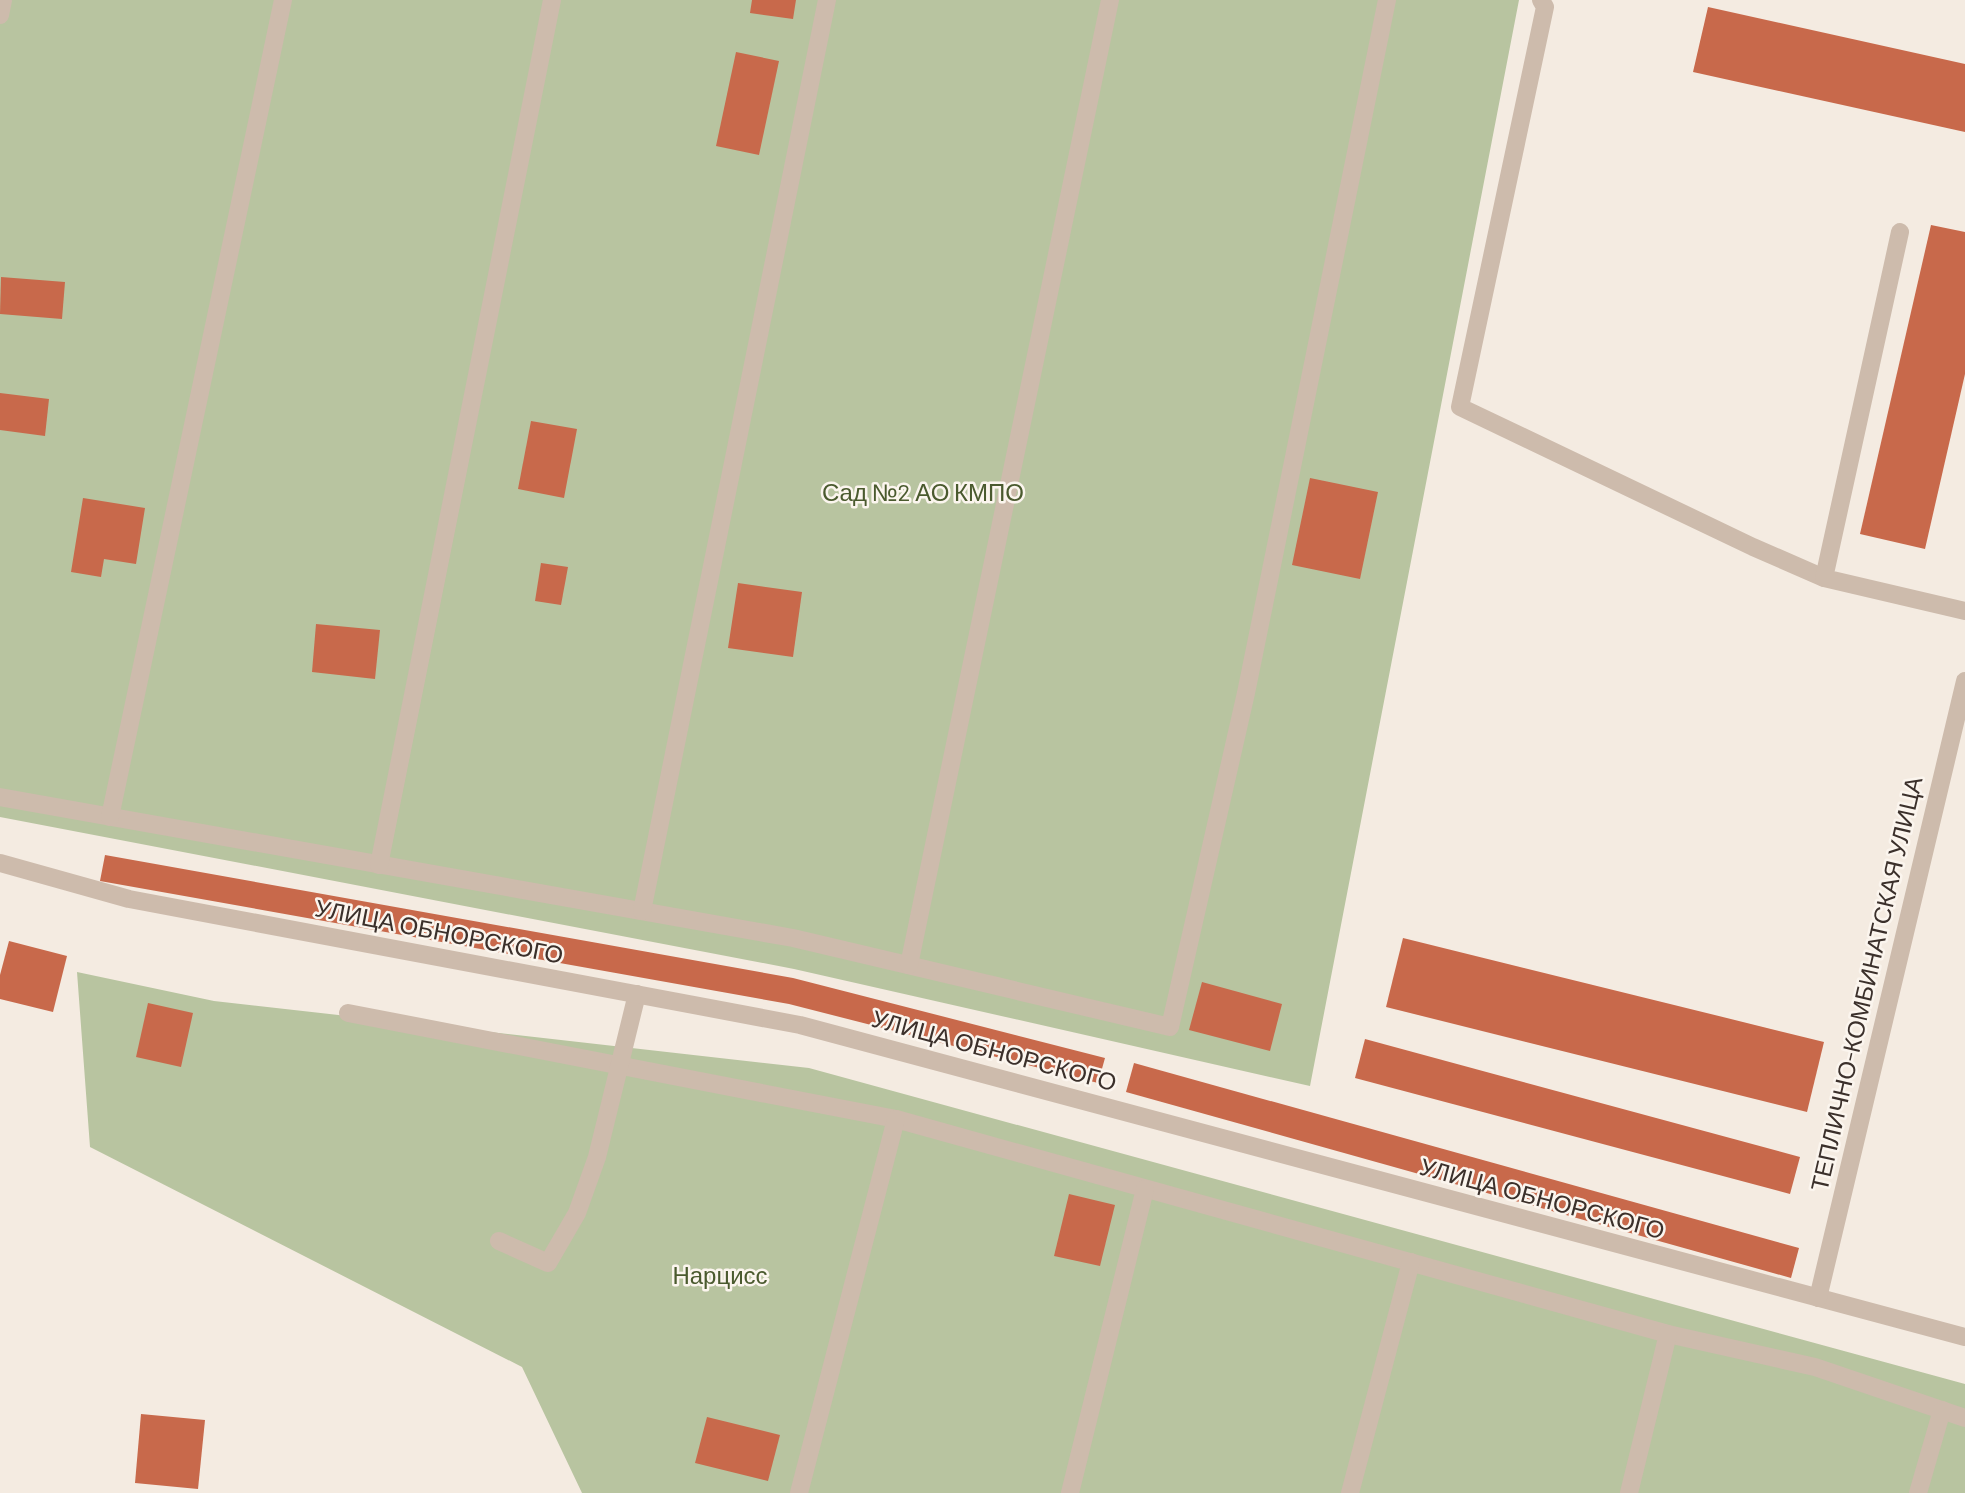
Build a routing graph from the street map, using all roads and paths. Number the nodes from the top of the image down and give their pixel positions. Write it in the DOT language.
graph roads {
  1 [pos="3,0"];
  2 [pos="283,0"];
  3 [pos="552,0"];
  4 [pos="827,0"];
  5 [pos="1110,0"];
  6 [pos="1387,0"];
  7 [pos="1541,0"];
  8 [pos="0,15"];
  9 [pos="1900,232"];
  10 [pos="1824,578"];
  11 [pos="1965,611"];
  12 [pos="1965,681"];
  13 [pos="0,797"];
  14 [pos="110,817"];
  15 [pos="0,863"];
  16 [pos="379,864"];
  17 [pos="642,911"];
  18 [pos="909,965"];
  19 [pos="637,994"];
  20 [pos="348,1013"];
  21 [pos="620,1066"];
  22 [pos="896,1119"];
  23 [pos="1145,1188"];
  24 [pos="499,1241"];
  25 [pos="1411,1262"];
  26 [pos="1818,1298"];
  27 [pos="1668,1334"];
  28 [pos="1965,1337"];
  29 [pos="1942,1410"];
  30 [pos="1965,1418"];
  31 [pos="799,1493"];
  32 [pos="1070,1493"];
  33 [pos="1350,1493"];
  34 [pos="1629,1493"];
  35 [pos="1918,1493"];
  1 -- 8 [label="street"];
  2 -- 14 [label="street"];
  3 -- 16 [label="street"];
  4 -- 17 [label="street"];
  5 -- 18 [label="street"];
  6 -- 18 [label="street"];
  7 -- 10 [label="street"];
  9 -- 10 [label="street"];
  10 -- 11 [label="street"];
  12 -- 26 [label="street, ТЕПЛИЧНО-КОМБИНАТСКАЯ УЛИЦА"];
  13 -- 14 [label="street"];
  14 -- 16 [label="street"];
  15 -- 19 [label="street, УЛИЦА ОБНОРСКОГО"];
  16 -- 17 [label="street"];
  17 -- 18 [label="street"];
  19 -- 21 [label="street"];
  19 -- 26 [label="street, УЛИЦА ОБНОРСКОГО"];
  20 -- 21 [label="street"];
  21 -- 22 [label="street"];
  21 -- 24 [label="street"];
  22 -- 23 [label="street"];
  22 -- 31 [label="street"];
  23 -- 25 [label="street"];
  23 -- 32 [label="street"];
  25 -- 27 [label="street"];
  25 -- 33 [label="street"];
  26 -- 28 [label="street, УЛИЦА ОБНОРСКОГО"];
  27 -- 29 [label="street"];
  27 -- 34 [label="street"];
  29 -- 30 [label="street"];
  29 -- 35 [label="street"];
}
